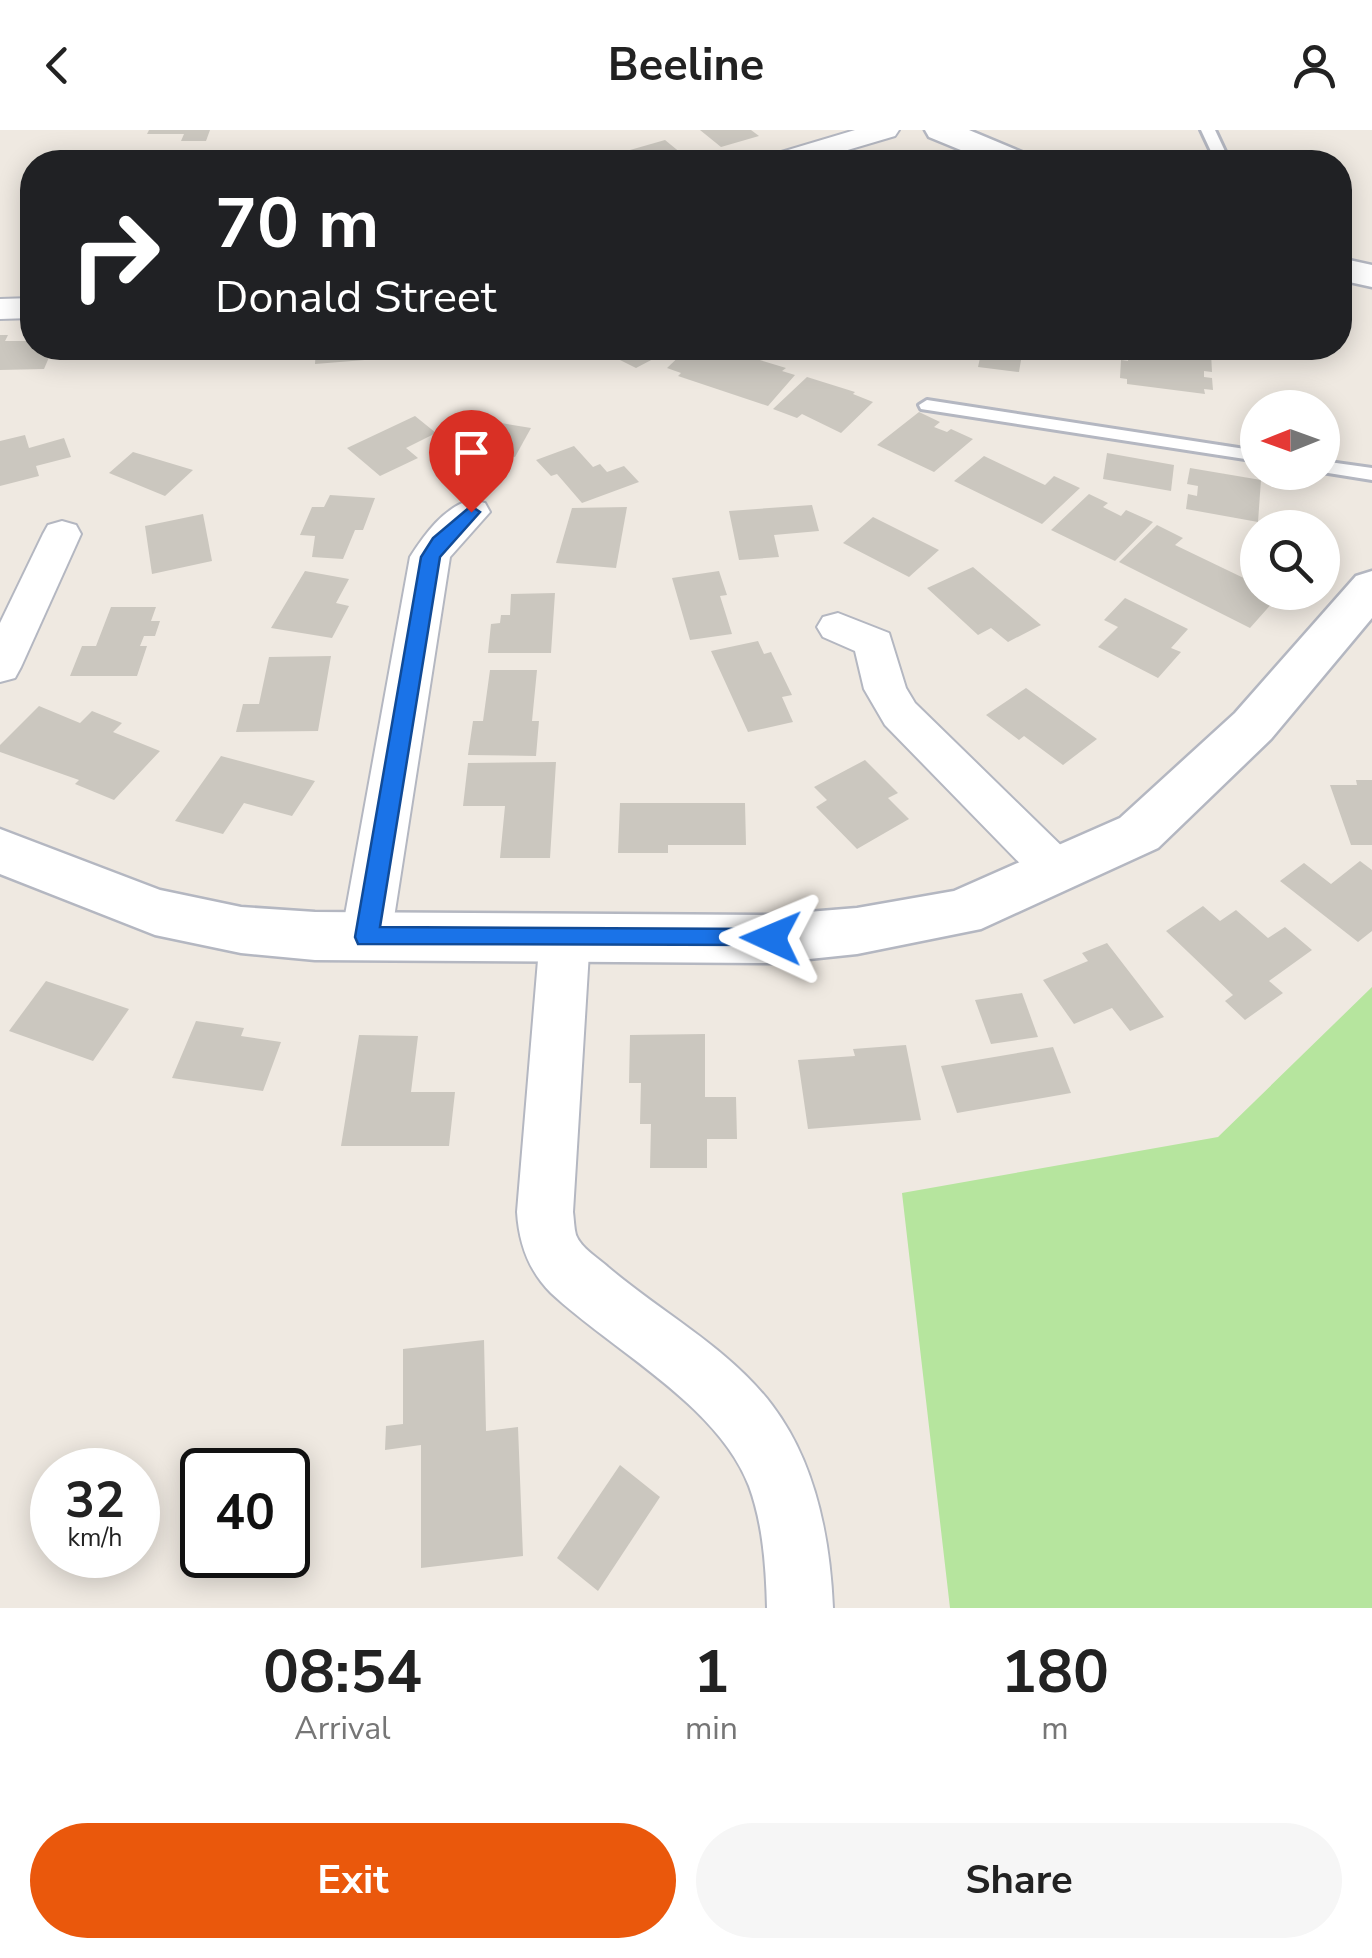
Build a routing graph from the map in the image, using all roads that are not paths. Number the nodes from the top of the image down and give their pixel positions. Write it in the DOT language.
graph roads {
  1 [pos="884,130"];
  2 [pos="942,130"];
  3 [pos="818,150"];
  4 [pos="989,150"];
  5 [pos="927,404"];
  6 [pos="1240,453"];
  7 [pos="1340,469"];
  8 [pos="1372,474"];
  9 [pos="471,512"];
  10 [pos="62,534"];
  11 [pos="1372,587"];
  12 [pos="838,626"];
  13 [pos="0,668"];
  14 [pos="0,851"];
  15 [pos="1058,872"];
  16 [pos="564,936"];
  17 [pos="366,937"];
  18 [pos="800,1608"];
  1 -- 3 [label="street"];
  2 -- 4 [label="street"];
  5 -- 6 [label="lane"];
  7 -- 8 [label="lane"];
  9 -- 17 [label="street"];
  10 -- 13 [label="street"];
  11 -- 15 [label="street"];
  12 -- 15 [label="street"];
  14 -- 17 [label="street"];
  15 -- 16 [label="street"];
  16 -- 17 [label="street"];
  16 -- 18 [label="street"];
}
